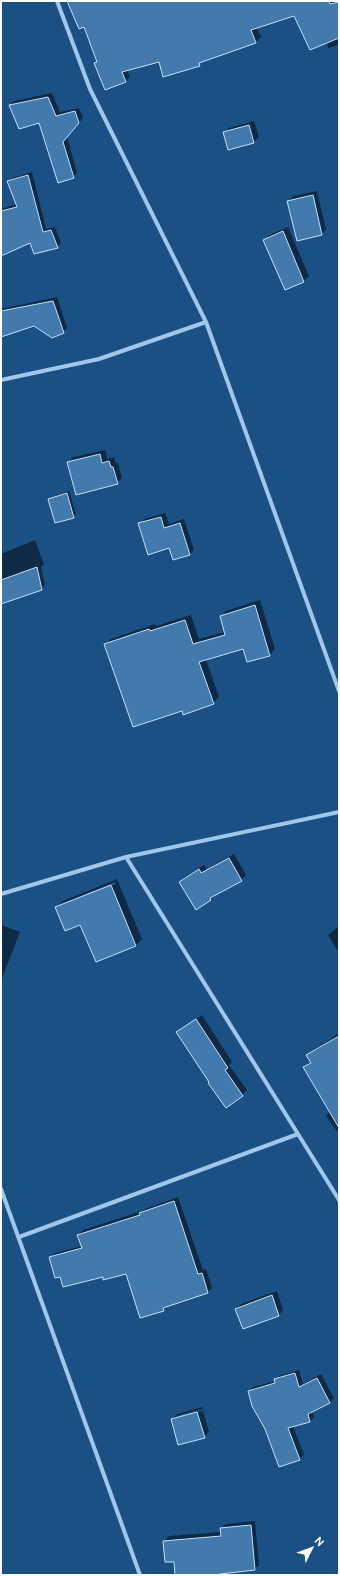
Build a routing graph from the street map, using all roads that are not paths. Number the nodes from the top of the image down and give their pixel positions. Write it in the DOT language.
graph roads {
  1 [pos="57,1"];
  2 [pos="206,322"];
  3 [pos="1,380"];
  4 [pos="339,691"];
  5 [pos="339,812"];
  6 [pos="126,857"];
  7 [pos="1,894"];
  8 [pos="298,1134"];
  9 [pos="1,1189"];
  10 [pos="339,1200"];
  11 [pos="19,1237"];
  12 [pos="140,1575"];
  1 -- 2 [label="street"];
  2 -- 3 [label="street"];
  2 -- 4 [label="street"];
  5 -- 6 [label="street"];
  6 -- 7 [label="street"];
  6 -- 8 [label="street"];
  8 -- 10 [label="street"];
  8 -- 11 [label="street"];
  9 -- 11 [label="street"];
  11 -- 12 [label="street"];
}
